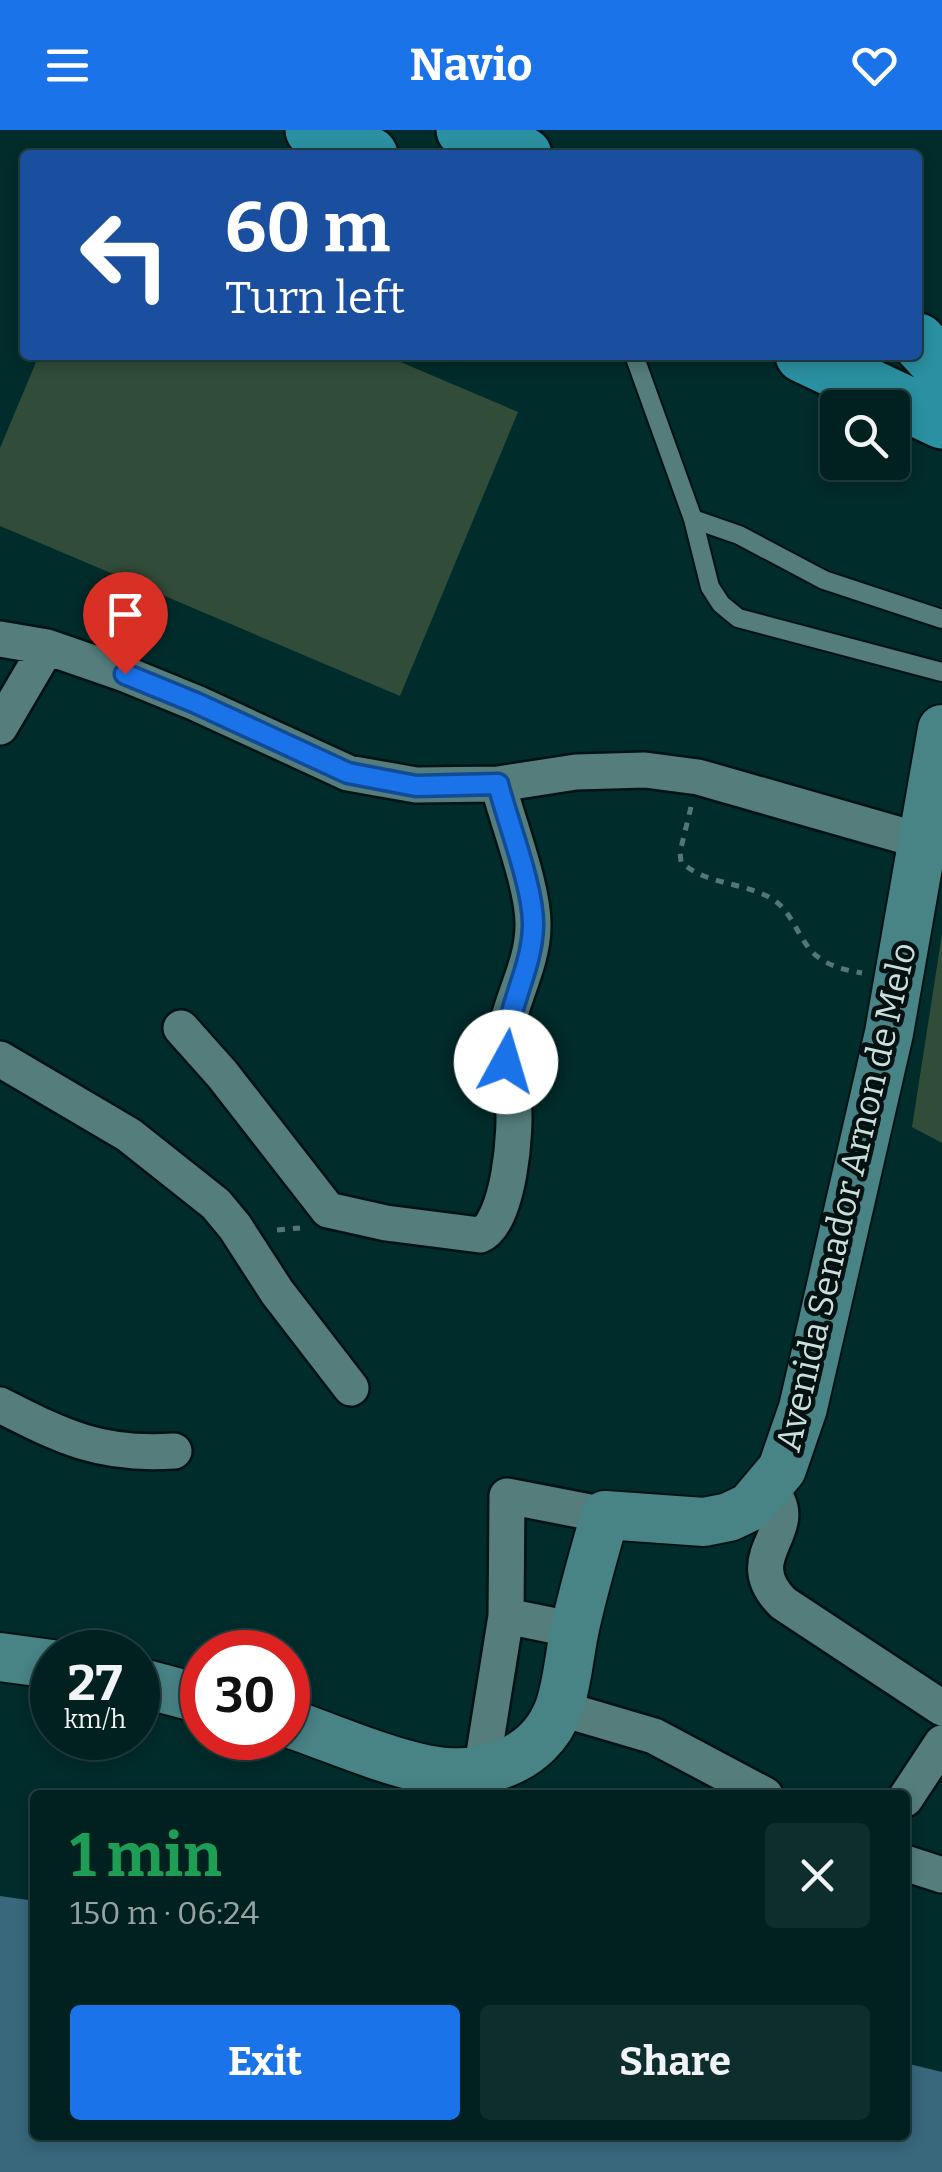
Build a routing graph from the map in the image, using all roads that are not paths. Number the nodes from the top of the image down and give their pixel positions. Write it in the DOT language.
graph roads {
  1 [pos="313,130"];
  2 [pos="464,130"];
  3 [pos="359,150"];
  4 [pos="512,150"];
  5 [pos="922,345"];
  6 [pos="636,360"];
  7 [pos="814,360"];
  8 [pos="942,367"];
  9 [pos="942,421"];
  10 [pos="693,519"];
  11 [pos="942,619"];
  12 [pos="0,638"];
  13 [pos="47,646"];
  14 [pos="942,672"];
  15 [pos="0,727"];
  16 [pos="942,728"];
  17 [pos="498,784"];
  18 [pos="924,842"];
  19 [pos="182,1028"];
  20 [pos="0,1059"];
  21 [pos="351,1388"];
  22 [pos="0,1405"];
  23 [pos="174,1451"];
  24 [pos="768,1489"];
  25 [pos="604,1515"];
  26 [pos="506,1616"];
  27 [pos="574,1630"];
  28 [pos="0,1657"];
  29 [pos="30,1661"];
  30 [pos="559,1708"];
  31 [pos="942,1708"];
  32 [pos="310,1730"];
  33 [pos="942,1743"];
  34 [pos="481,1772"];
  35 [pos="756,1790"];
  36 [pos="910,1791"];
  37 [pos="910,1864"];
  38 [pos="942,1875"];
  1 -- 3 [label="highway"];
  2 -- 4 [label="highway"];
  5 -- 8 [label="highway"];
  6 -- 10 [label="lane"];
  7 -- 9 [label="highway"];
  10 -- 11 [label="lane"];
  10 -- 14 [label="lane"];
  12 -- 13 [label="street"];
  13 -- 15 [label="street"];
  13 -- 17 [label="street"];
  16 -- 18 [label="street, Avenida Senador Arnon de Melo"];
  17 -- 18 [label="street"];
  17 -- 19 [label="street"];
  18 -- 24 [label="street, Avenida Senador Arnon de Melo"];
  20 -- 21 [label="street"];
  22 -- 23 [label="street"];
  24 -- 25 [label="street, Avenida Senador Arnon de Melo"];
  24 -- 31 [label="street"];
  25 -- 26 [label="street, Avenida Senador Arnon de Melo"];
  25 -- 27 [label="street"];
  26 -- 27 [label="street"];
  26 -- 34 [label="street, Avenida Senador Arnon de Melo"];
  27 -- 30 [label="street"];
  28 -- 29 [label="street"];
  30 -- 34 [label="street"];
  30 -- 35 [label="street"];
  32 -- 34 [label="street"];
  33 -- 36 [label="street"];
  37 -- 38 [label="street"];
}
